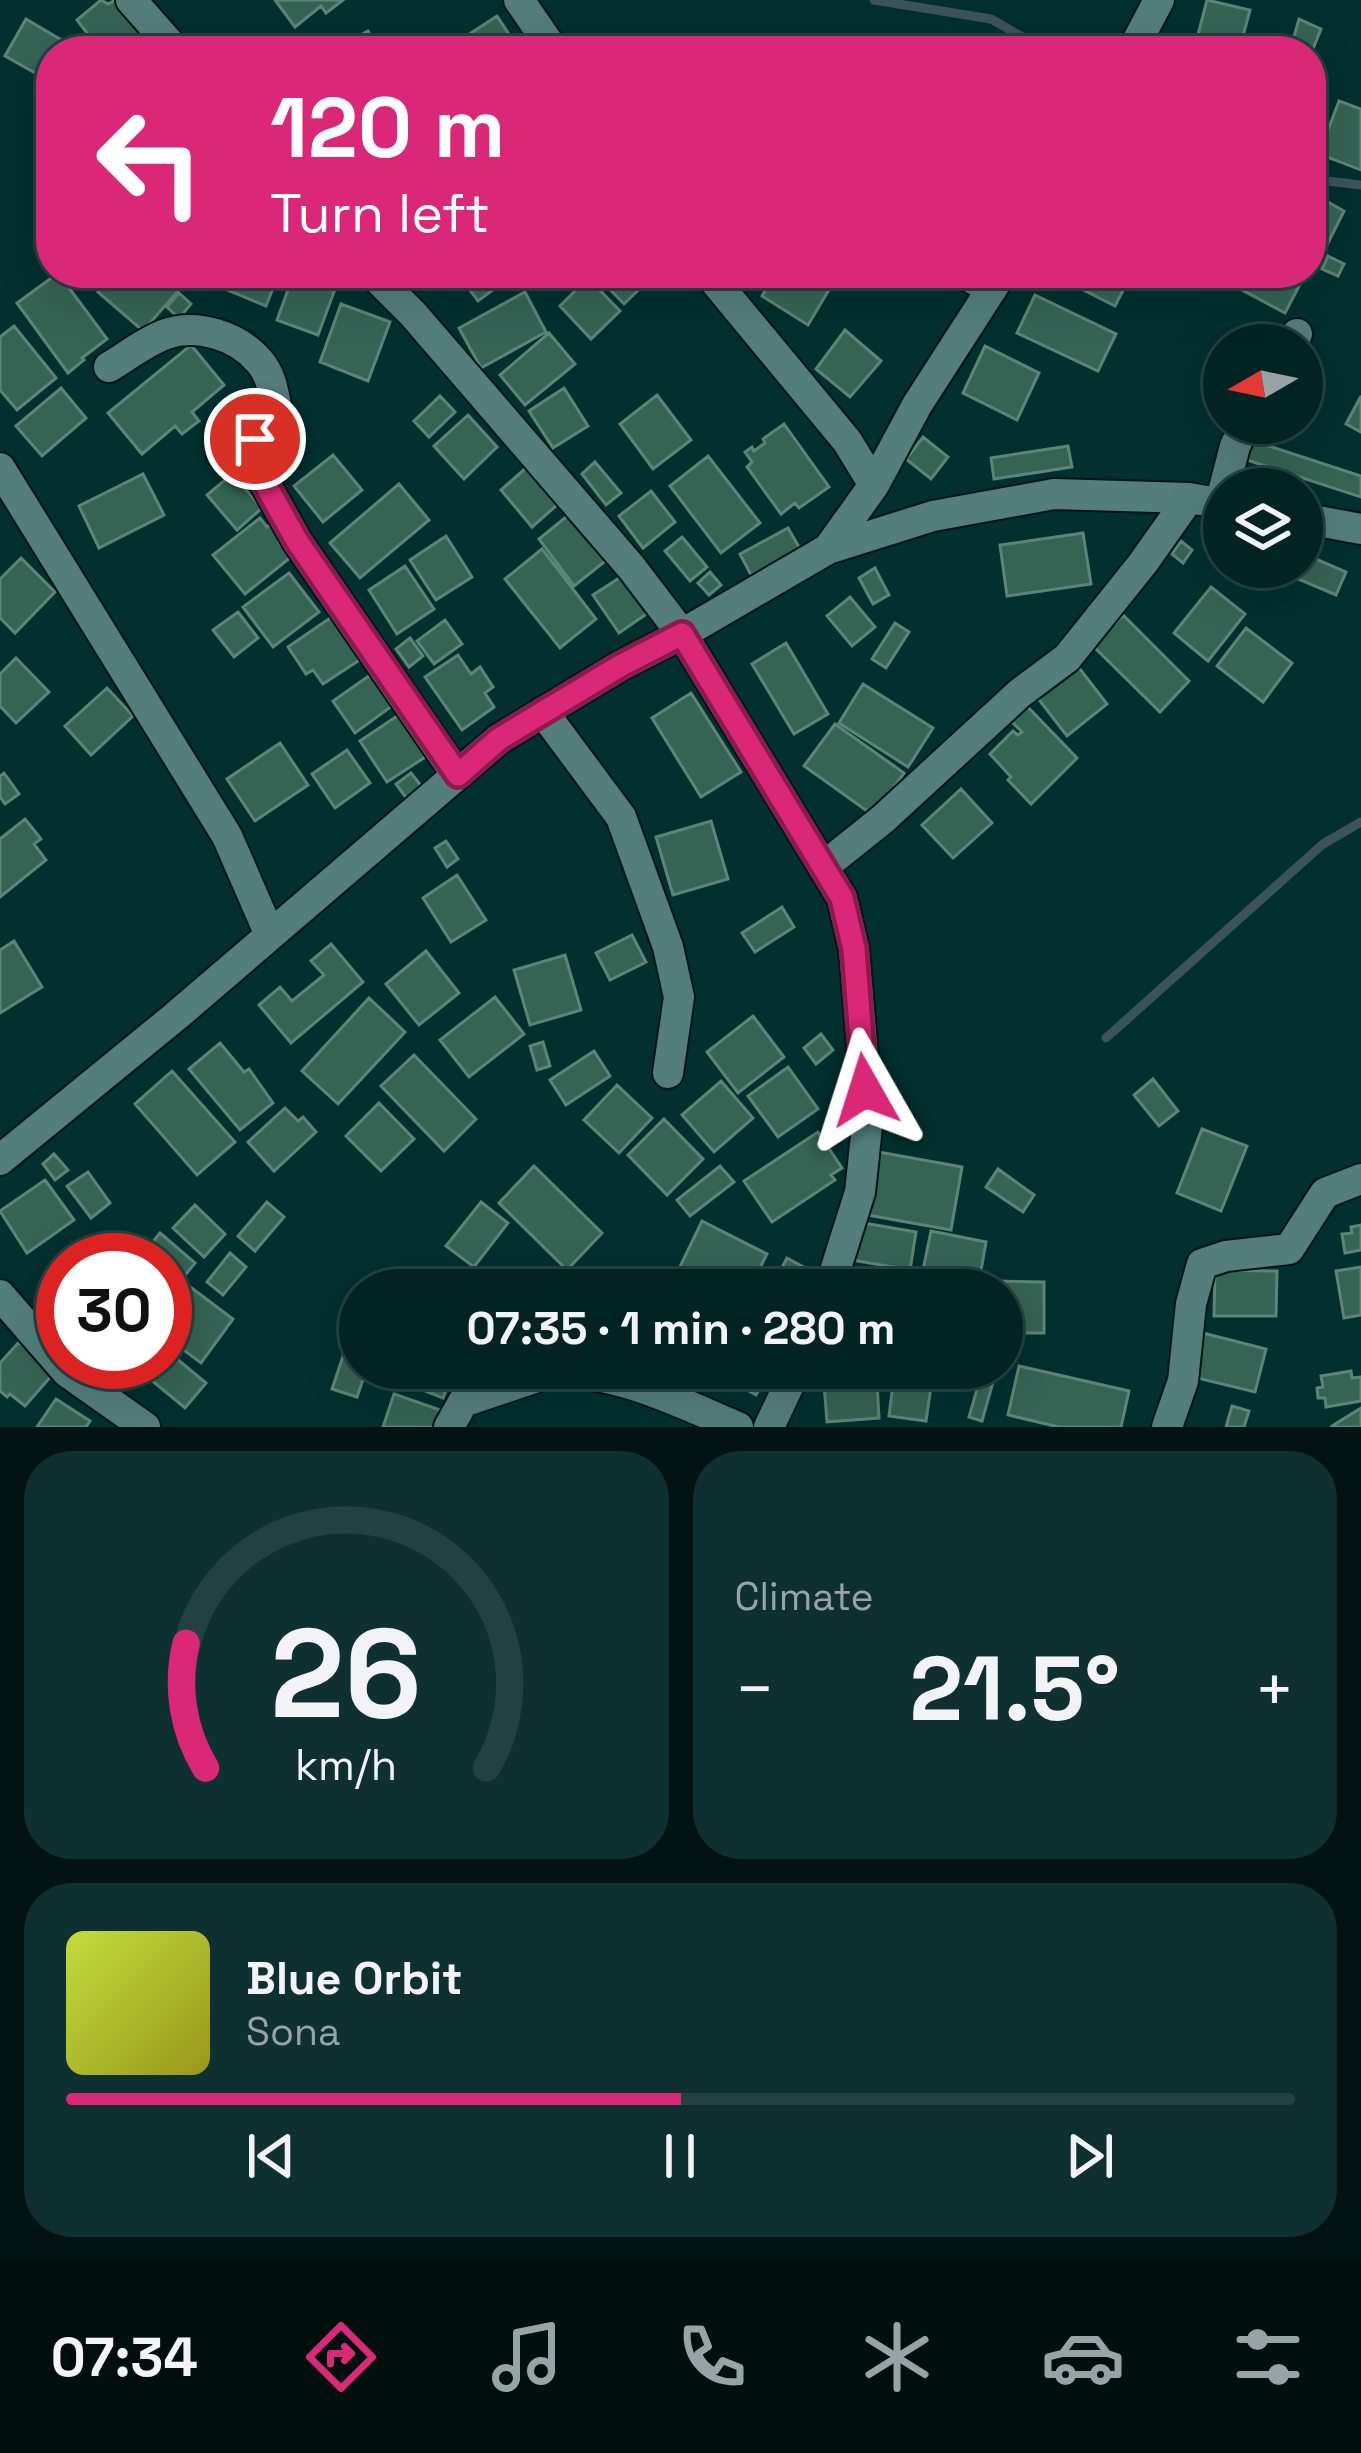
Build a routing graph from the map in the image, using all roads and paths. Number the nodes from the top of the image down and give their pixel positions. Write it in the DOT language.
graph roads {
  1 [pos="131,0"];
  2 [pos="519,0"];
  3 [pos="1159,0"];
  4 [pos="163,36"];
  5 [pos="544,36"];
  6 [pos="1140,36"];
  7 [pos="387,288"];
  8 [pos="720,288"];
  9 [pos="992,288"];
  10 [pos="109,367"];
  11 [pos="0,468"];
  12 [pos="874,484"];
  13 [pos="1189,498"];
  14 [pos="1203,501"];
  15 [pos="1323,522"];
  16 [pos="1361,529"];
  17 [pos="828,549"];
  18 [pos="682,634"];
  19 [pos="543,712"];
  20 [pos="458,775"];
  21 [pos="823,867"];
  22 [pos="270,935"];
  23 [pos="668,1073"];
  24 [pos="0,1160"];
  25 [pos="1361,1179"];
  26 [pos="836,1269"];
  27 [pos="0,1295"];
  28 [pos="787,1389"];
  29 [pos="145,1427"];
  30 [pos="449,1427"];
  31 [pos="738,1427"];
  32 [pos="769,1427"];
  33 [pos="1167,1427"];
  1 -- 4 [label="street"];
  2 -- 5 [label="street"];
  3 -- 6 [label="street"];
  7 -- 18 [label="street"];
  8 -- 12 [label="street"];
  9 -- 12 [label="street"];
  10 -- 20 [label="street"];
  11 -- 22 [label="street"];
  12 -- 17 [label="street"];
  13 -- 14 [label="street"];
  13 -- 17 [label="street"];
  13 -- 21 [label="street"];
  15 -- 16 [label="street"];
  17 -- 18 [label="street"];
  18 -- 19 [label="street"];
  18 -- 21 [label="street"];
  19 -- 20 [label="street"];
  19 -- 23 [label="street"];
  20 -- 22 [label="street"];
  21 -- 26 [label="street"];
  22 -- 24 [label="street"];
  25 -- 33 [label="street"];
  27 -- 29 [label="street"];
  28 -- 32 [label="street"];
  30 -- 31 [label="street"];
}
